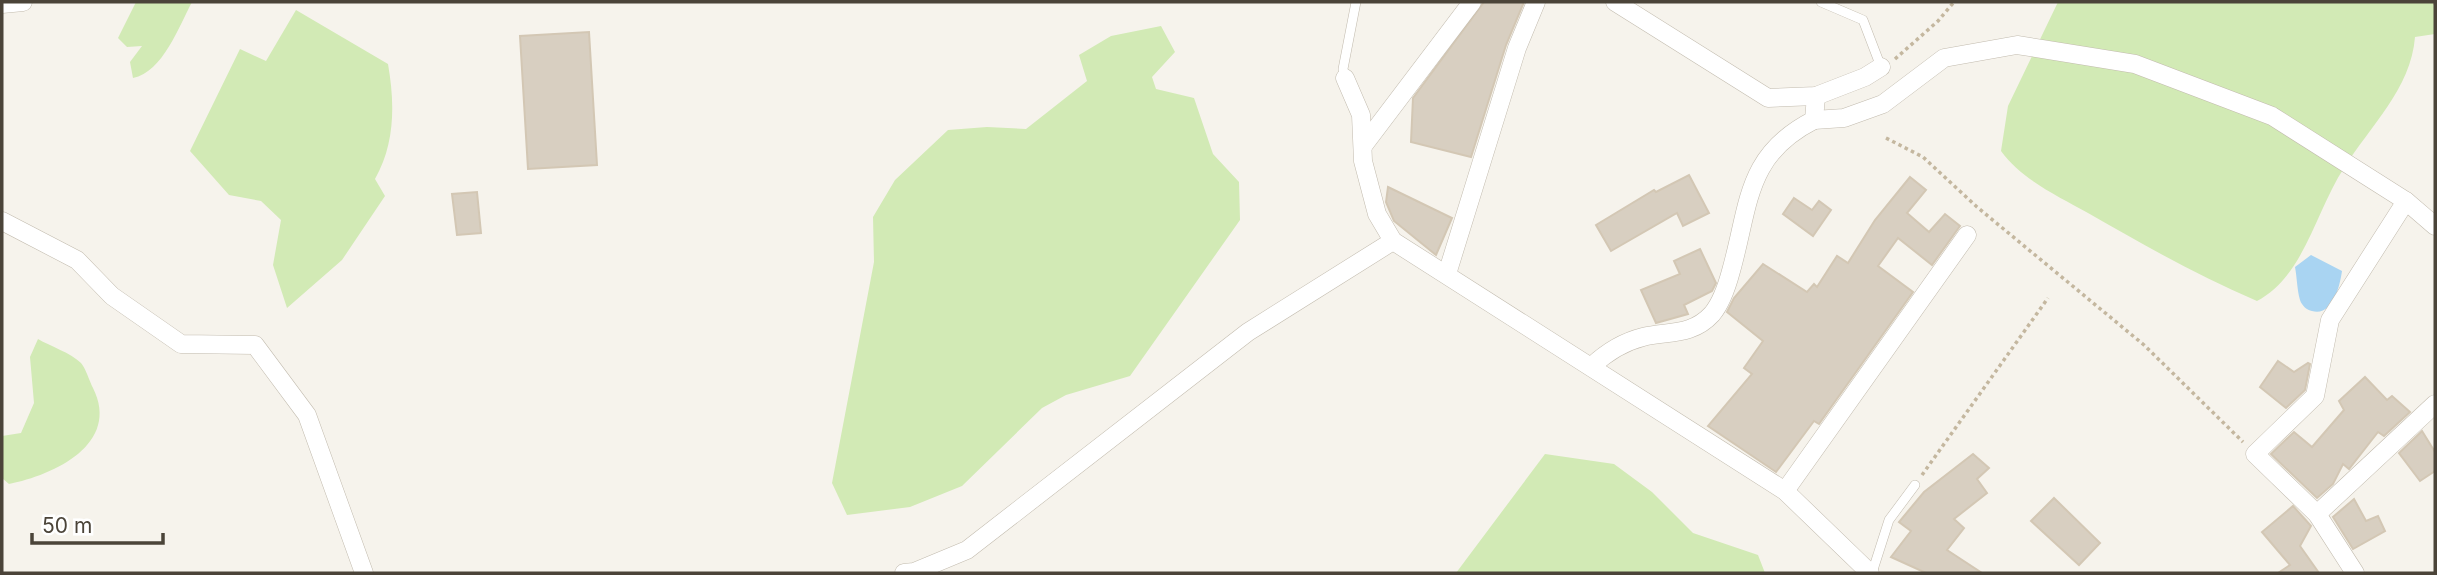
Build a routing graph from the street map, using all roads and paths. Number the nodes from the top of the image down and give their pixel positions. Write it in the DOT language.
graph roads {
  1 [pos="23,2"];
  2 [pos="1356,2"];
  3 [pos="1472,2"];
  4 [pos="1536,2"];
  5 [pos="1615,2"];
  6 [pos="1821,2"];
  7 [pos="1954,2"];
  8 [pos="2,4"];
  9 [pos="1881,66"];
  10 [pos="1345,78"];
  11 [pos="1816,96"];
  12 [pos="1814,120"];
  13 [pos="1886,138"];
  14 [pos="1363,146"];
  15 [pos="2406,201"];
  16 [pos="2,221"];
  17 [pos="2435,226"];
  18 [pos="1967,235"];
  19 [pos="1394,241"];
  20 [pos="1447,274"];
  21 [pos="2048,298"];
  22 [pos="1592,366"];
  23 [pos="2435,404"];
  24 [pos="2255,454"];
  25 [pos="1915,485"];
  26 [pos="1785,491"];
  27 [pos="2317,514"];
  28 [pos="365,573"];
  29 [pos="904,573"];
  30 [pos="1871,573"];
  31 [pos="2355,573"];
  1 -- 8 [label="street"];
  2 -- 10 [label="lane"];
  3 -- 14 [label="street"];
  4 -- 20 [label="street"];
  5 -- 11 [label="street"];
  6 -- 9 [label="lane"];
  7 -- 9 [label="path"];
  9 -- 11 [label="street"];
  10 -- 14 [label="street"];
  11 -- 12 [label="street"];
  12 -- 15 [label="street"];
  12 -- 22 [label="street"];
  13 -- 24 [label="path"];
  14 -- 19 [label="street"];
  15 -- 17 [label="street"];
  15 -- 24 [label="street"];
  16 -- 28 [label="street"];
  18 -- 26 [label="street"];
  19 -- 20 [label="street"];
  19 -- 29 [label="street"];
  20 -- 22 [label="street"];
  21 -- 25 [label="path"];
  22 -- 26 [label="street"];
  23 -- 27 [label="street"];
  24 -- 27 [label="street"];
  25 -- 30 [label="lane"];
  26 -- 30 [label="street"];
  27 -- 31 [label="street"];
}
